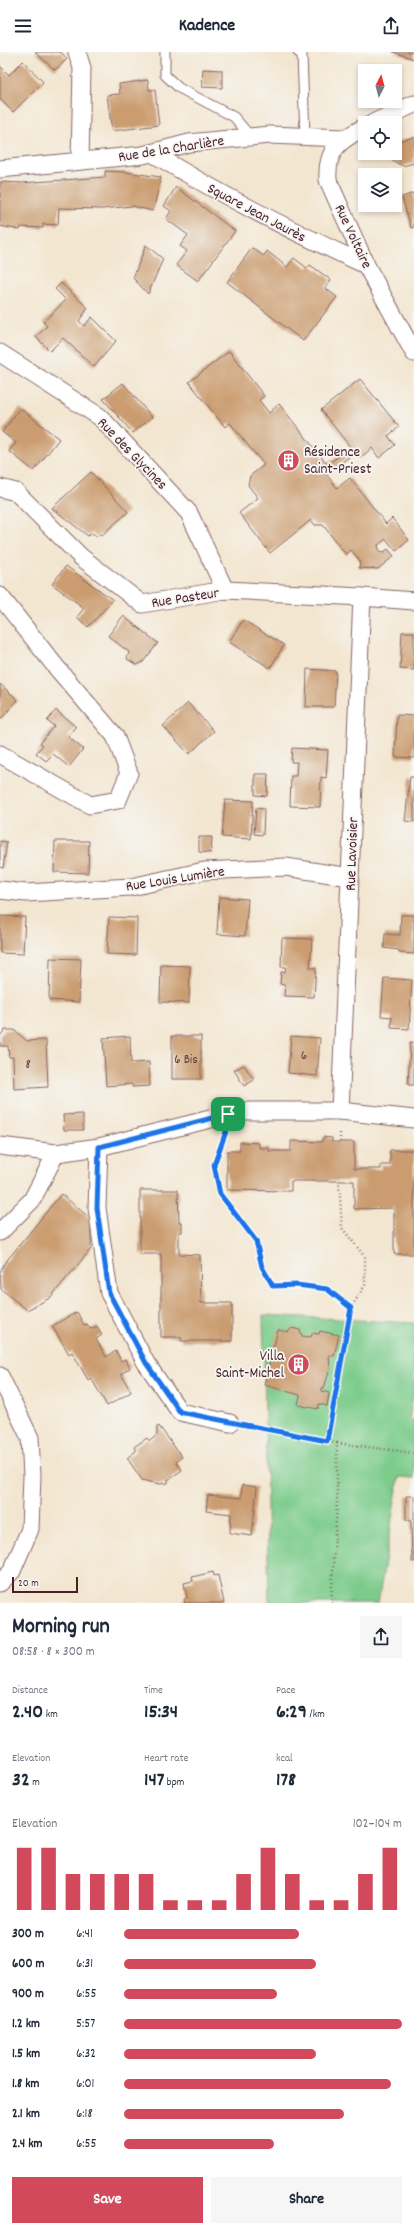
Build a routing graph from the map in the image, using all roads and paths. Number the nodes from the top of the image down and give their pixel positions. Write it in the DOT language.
graph roads {
  1 [pos="77,52"];
  2 [pos="165,52"];
  3 [pos="298,52"];
  4 [pos="414,104"];
  5 [pos="388,116"];
  6 [pos="358,130"];
  7 [pos="304,136"];
  8 [pos="251,137"];
  9 [pos="343,138"];
  10 [pos="152,153"];
  11 [pos="80,161"];
  12 [pos="0,169"];
  13 [pos="366,265"];
  14 [pos="0,353"];
  15 [pos="414,353"];
  16 [pos="0,488"];
  17 [pos="225,590"];
  18 [pos="0,596"];
  19 [pos="362,597"];
  20 [pos="414,602"];
  21 [pos="0,754"];
  22 [pos="350,878"];
  23 [pos="0,890"];
  24 [pos="340,1111"];
  25 [pos="228,1114"];
  26 [pos="414,1119"];
  27 [pos="0,1146"];
  28 [pos="99,1147"];
  29 [pos="56,1153"];
  30 [pos="339,1182"];
  31 [pos="0,1232"];
  32 [pos="351,1308"];
  33 [pos="0,1376"];
  34 [pos="230,1423"];
  35 [pos="327,1441"];
  36 [pos="337,1443"];
  37 [pos="414,1453"];
  38 [pos="0,1583"];
  39 [pos="331,1603"];
  1 -- 11 [label="street"];
  2 -- 8 [label="lane"];
  3 -- 7 [label="lane"];
  4 -- 5 [label="street"];
  6 -- 9 [label="street, Rue Voltaire"];
  7 -- 8 [label="street, Rue de la Charlière"];
  7 -- 9 [label="street, Rue de la Charlière"];
  8 -- 10 [label="street, Rue de la Charlière"];
  9 -- 13 [label="street, Rue Voltaire"];
  10 -- 11 [label="street, Rue de la Charlière"];
  10 -- 13 [label="street, Square Jean Jaurès"];
  11 -- 12 [label="street, Rue de la Charlière"];
  13 -- 15 [label="street, Rue Voltaire"];
  14 -- 17 [label="street, Rue des Glycines"];
  16 -- 17 [label="street, Rue Pasteur"];
  17 -- 19 [label="street, Rue Pasteur"];
  18 -- 21 [label="street"];
  19 -- 20 [label="street, Rue Pasteur"];
  19 -- 22 [label="street, Rue Lavoisier"];
  22 -- 23 [label="street, Rue Louis Lumière"];
  22 -- 24 [label="street, Rue Lavoisier"];
  24 -- 25 [label="street"];
  24 -- 26 [label="street"];
  25 -- 28 [label="street"];
  25 -- 32 [label="path"];
  27 -- 29 [label="street"];
  28 -- 29 [label="street"];
  28 -- 34 [label="street"];
  29 -- 31 [label="street"];
  30 -- 32 [label="path"];
  32 -- 35 [label="path"];
  33 -- 38 [label="street"];
  34 -- 35 [label="path"];
  35 -- 36 [label="path"];
  36 -- 37 [label="path"];
  36 -- 39 [label="path"];
}
